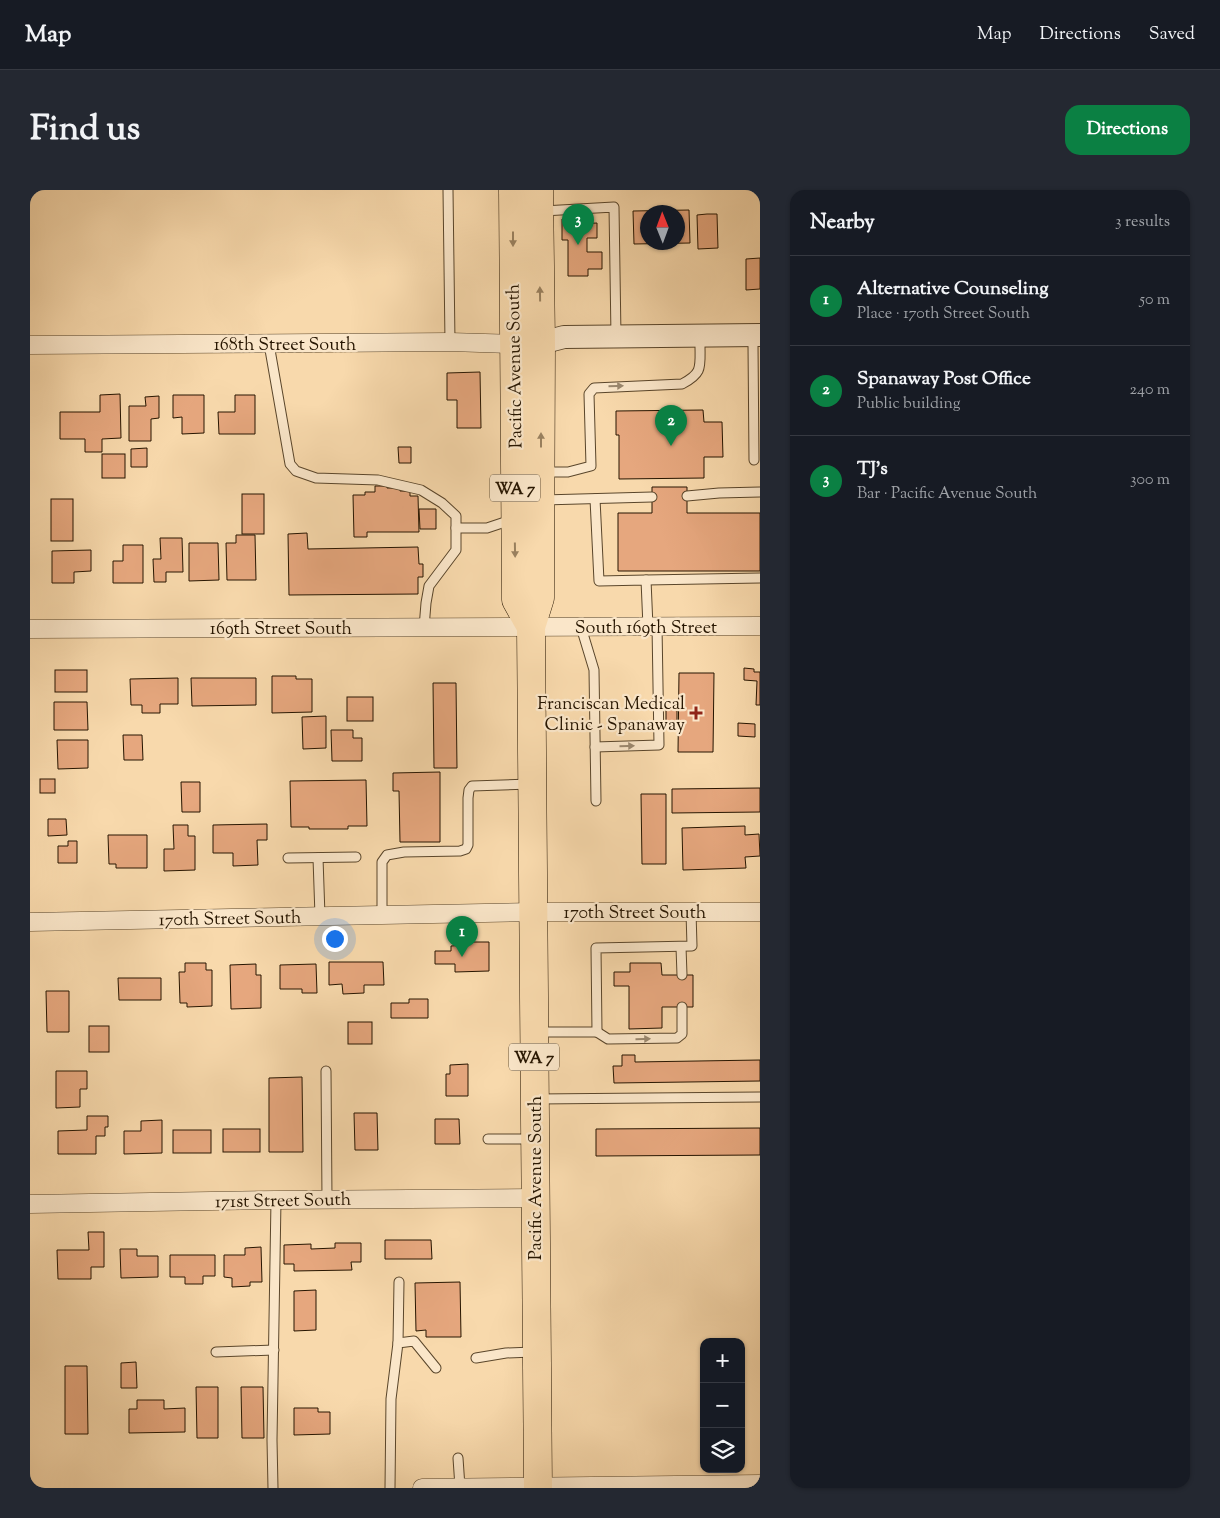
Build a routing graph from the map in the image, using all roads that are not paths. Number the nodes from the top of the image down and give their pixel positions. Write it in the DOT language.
graph roads {
  1 [pos="448,190"];
  2 [pos="512,190"];
  3 [pos="539,201"];
  4 [pos="616,336"];
  5 [pos="450,342"];
  6 [pos="758,342"];
  7 [pos="541,343"];
  8 [pos="269,344"];
  9 [pos="514,344"];
  10 [pos="700,345"];
  11 [pos="30,346"];
  12 [pos="754,460"];
  13 [pos="541,472"];
  14 [pos="760,492"];
  15 [pos="687,496"];
  16 [pos="652,497"];
  17 [pos="595,499"];
  18 [pos="541,500"];
  19 [pos="515,524"];
  20 [pos="456,528"];
  21 [pos="760,578"];
  22 [pos="646,580"];
  23 [pos="653,626"];
  24 [pos="760,626"];
  25 [pos="581,627"];
  26 [pos="424,628"];
  27 [pos="531,628"];
  28 [pos="30,629"];
  29 [pos="595,746"];
  30 [pos="532,784"];
  31 [pos="596,801"];
  32 [pos="356,857"];
  33 [pos="288,858"];
  34 [pos="318,858"];
  35 [pos="533,912"];
  36 [pos="692,912"];
  37 [pos="760,912"];
  38 [pos="382,915"];
  39 [pos="320,916"];
  40 [pos="30,922"];
  41 [pos="681,947"];
  42 [pos="682,975"];
  43 [pos="682,1007"];
  44 [pos="534,1032"];
  45 [pos="597,1032"];
  46 [pos="326,1071"];
  47 [pos="760,1097"];
  48 [pos="534,1099"];
  49 [pos="535,1138"];
  50 [pos="488,1139"];
  51 [pos="535,1198"];
  52 [pos="276,1200"];
  53 [pos="327,1200"];
  54 [pos="30,1204"];
  55 [pos="399,1282"];
  56 [pos="398,1343"];
  57 [pos="274,1350"];
  58 [pos="216,1352"];
  59 [pos="537,1352"];
  60 [pos="476,1358"];
  61 [pos="436,1368"];
  62 [pos="458,1458"];
  63 [pos="760,1484"];
  64 [pos="680,1486"];
  65 [pos="460,1487"];
  66 [pos="538,1487"];
  67 [pos="273,1488"];
  68 [pos="390,1488"];
  69 [pos="422,1488"];
  1 -- 5 [label="lane"];
  2 -- 9 [label="main road, Pacific Avenue South / WA 7, one-way"];
  3 -- 4 [label="lane"];
  7 -- 3 [label="main road, Pacific Avenue South / WA 7, one-way"];
  4 -- 6 [label="street, 168th Street South"];
  4 -- 7 [label="street, 168th Street South"];
  5 -- 8 [label="street, 168th Street South"];
  5 -- 9 [label="street, 168th Street South"];
  6 -- 10 [label="street, 168th Street South"];
  6 -- 12 [label="lane"];
  7 -- 9 [label="street, 168th Street South"];
  7 -- 10 [label="street, 168th Street South"];
  13 -- 7 [label="main road, Pacific Avenue South / WA 7, one-way"];
  8 -- 11 [label="street, 168th Street South"];
  8 -- 20 [label="lane"];
  9 -- 19 [label="main road, Pacific Avenue South / WA 7"];
  13 -- 10 [label="lane, one-way"];
  13 -- 18 [label="main road, Pacific Avenue South / WA 7"];
  14 -- 15 [label="lane"];
  16 -- 17 [label="lane"];
  17 -- 18 [label="lane"];
  17 -- 22 [label="lane"];
  18 -- 27 [label="main road, Pacific Avenue South / WA 7"];
  19 -- 20 [label="lane"];
  19 -- 27 [label="main road, Pacific Avenue South / WA 7, one-way"];
  20 -- 26 [label="lane"];
  21 -- 22 [label="lane"];
  22 -- 23 [label="lane"];
  23 -- 24 [label="street, South 169th Street"];
  23 -- 25 [label="street, South 169th Street"];
  29 -- 23 [label="lane, one-way"];
  25 -- 27 [label="street, South 169th Street"];
  25 -- 29 [label="lane"];
  26 -- 27 [label="street, 169th Street South"];
  26 -- 28 [label="street, 169th Street South"];
  27 -- 30 [label="main road, Pacific Avenue South / WA 7"];
  29 -- 31 [label="lane"];
  30 -- 35 [label="main road, Pacific Avenue South / WA 7"];
  30 -- 38 [label="lane"];
  32 -- 34 [label="lane"];
  33 -- 34 [label="lane"];
  34 -- 39 [label="lane"];
  35 -- 36 [label="street, 170th Street South"];
  35 -- 38 [label="street, 170th Street South"];
  35 -- 44 [label="main road, Pacific Avenue South / WA 7"];
  36 -- 37 [label="street, 170th Street South"];
  36 -- 41 [label="lane"];
  38 -- 39 [label="street, 170th Street South"];
  39 -- 40 [label="street, 170th Street South"];
  41 -- 42 [label="lane"];
  41 -- 45 [label="lane"];
  45 -- 43 [label="lane, one-way"];
  44 -- 45 [label="lane"];
  44 -- 48 [label="main road, Pacific Avenue South / WA 7"];
  46 -- 53 [label="lane"];
  47 -- 48 [label="lane"];
  48 -- 49 [label="main road, Pacific Avenue South / WA 7"];
  49 -- 50 [label="lane"];
  49 -- 51 [label="main road, Pacific Avenue South / WA 7"];
  51 -- 53 [label="street, 171st Street South"];
  51 -- 59 [label="main road, Pacific Avenue South / WA 7"];
  52 -- 53 [label="street, 171st Street South"];
  52 -- 54 [label="street, 171st Street South"];
  52 -- 57 [label="lane"];
  55 -- 56 [label="lane"];
  56 -- 61 [label="lane"];
  56 -- 68 [label="lane"];
  57 -- 58 [label="lane"];
  57 -- 67 [label="lane"];
  59 -- 60 [label="lane"];
  59 -- 66 [label="main road, Pacific Avenue South / WA 7"];
  62 -- 65 [label="lane"];
  63 -- 64 [label="street"];
  64 -- 66 [label="street"];
  65 -- 66 [label="street"];
  65 -- 69 [label="street"];
}
